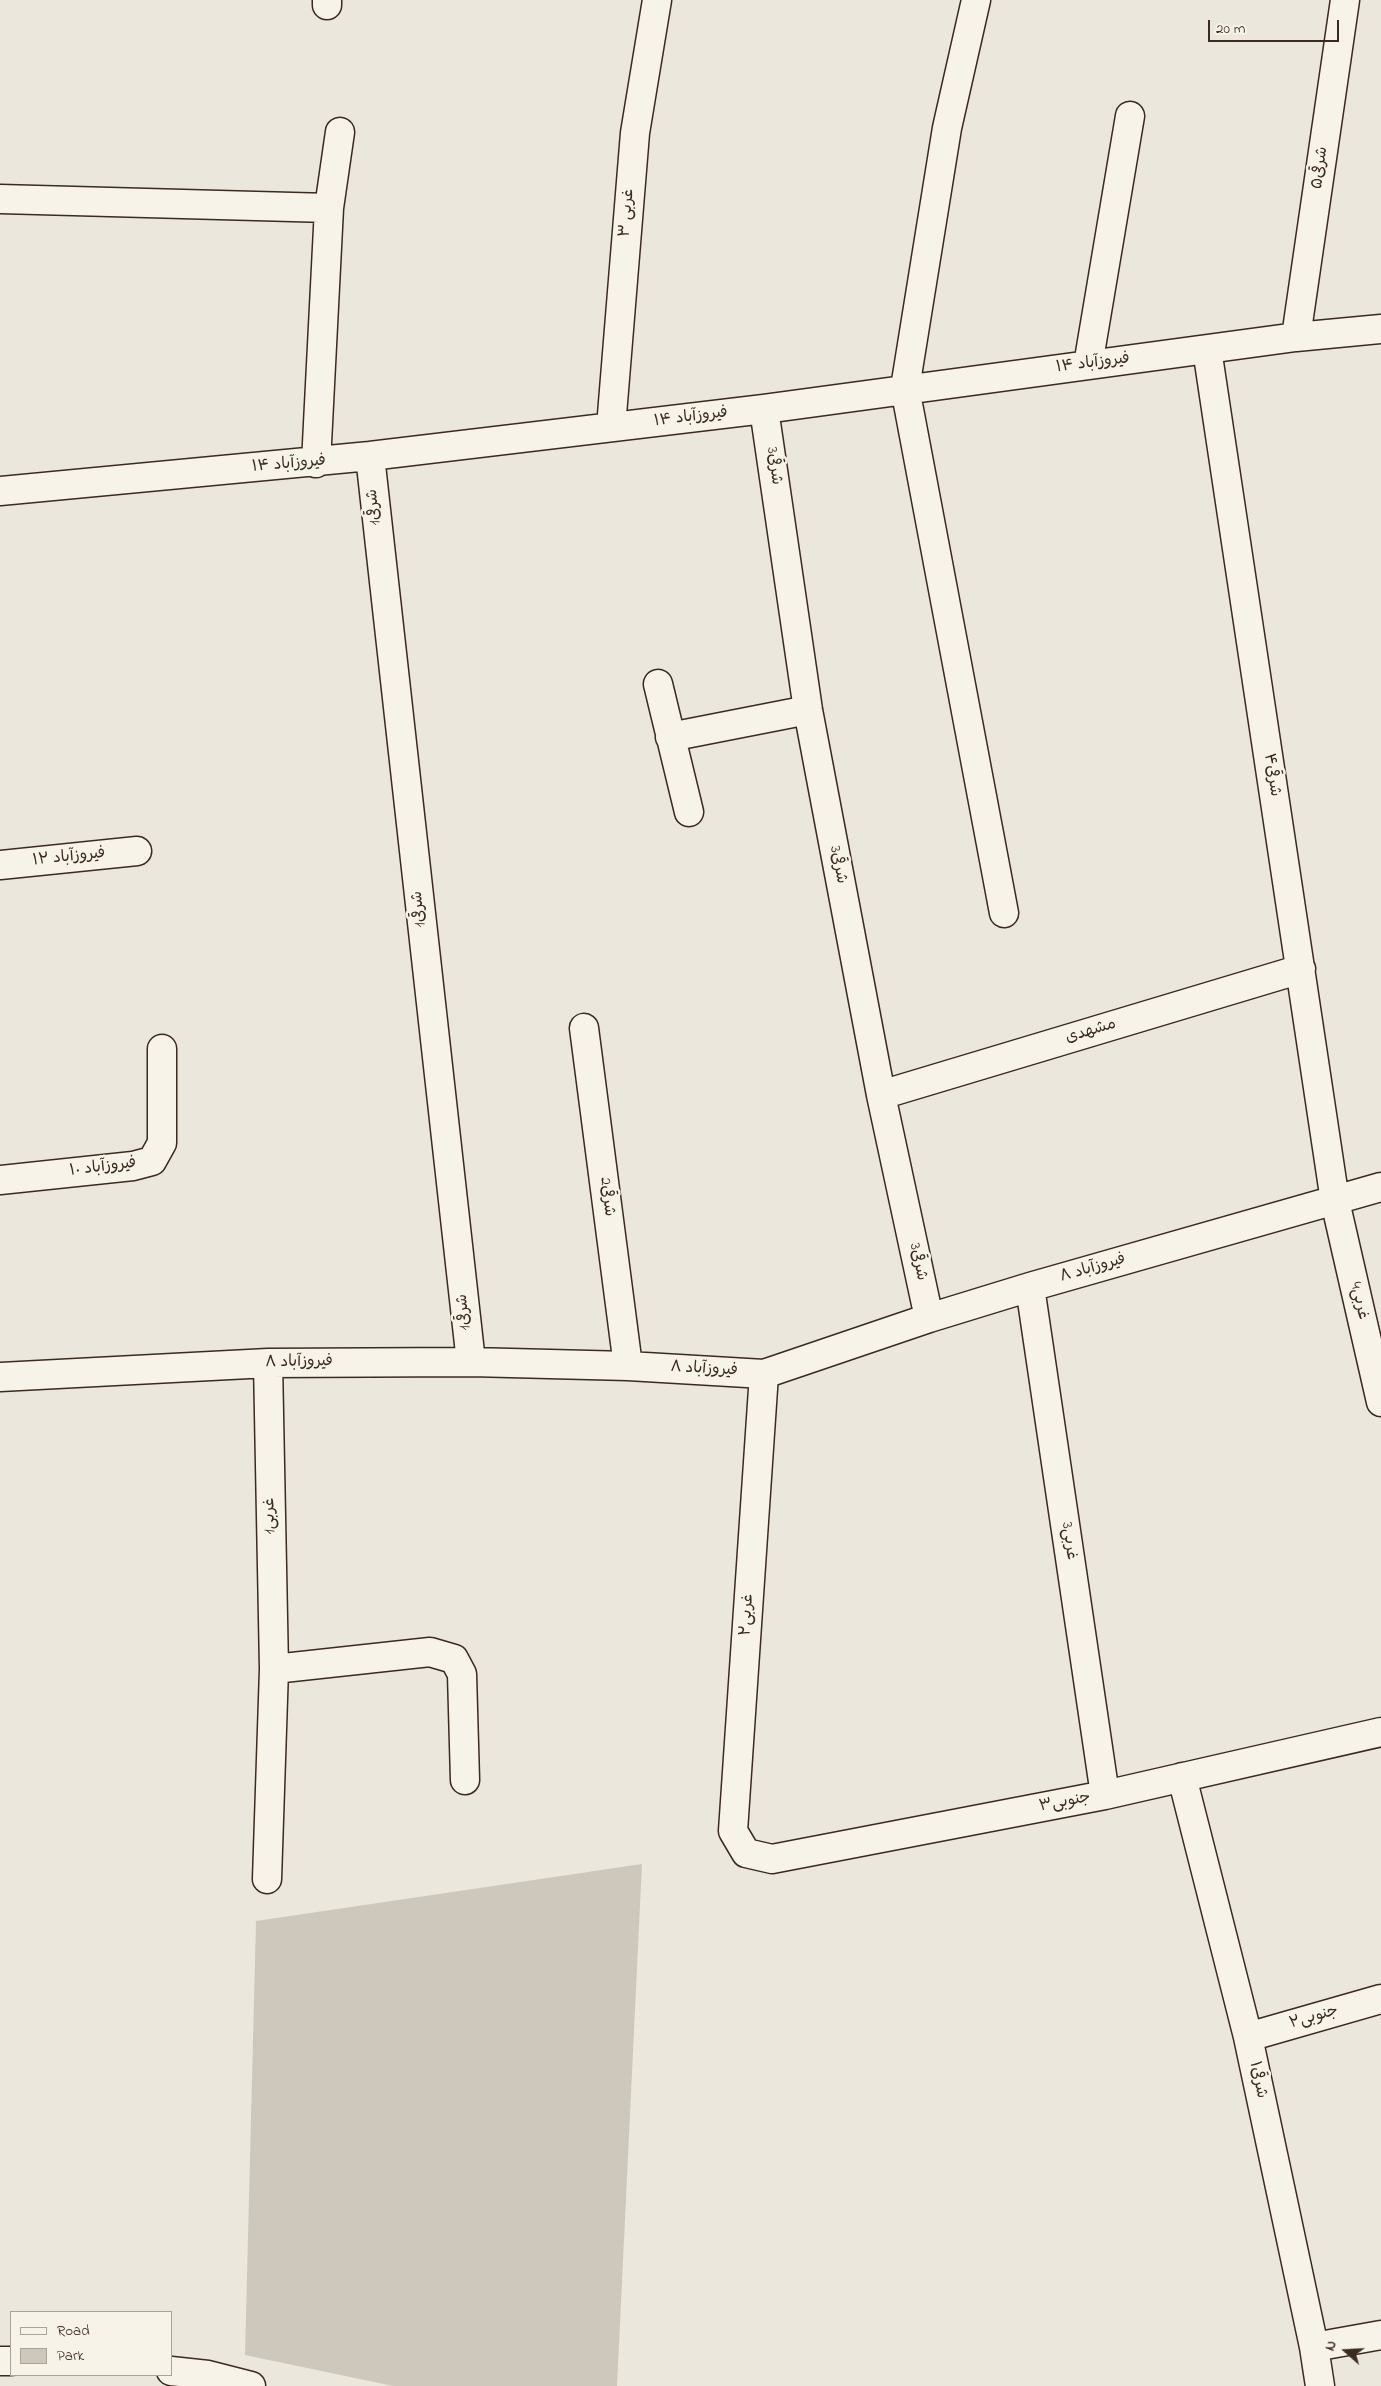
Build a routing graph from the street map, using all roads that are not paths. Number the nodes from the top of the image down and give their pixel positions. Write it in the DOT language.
graph roads {
  1 [pos="657,0"];
  2 [pos="976,0"];
  3 [pos="1345,0"];
  4 [pos="1130,116"];
  5 [pos="340,132"];
  6 [pos="0,199"];
  7 [pos="330,208"];
  8 [pos="1381,329"];
  9 [pos="1296,337"];
  10 [pos="1207,349"];
  11 [pos="1088,365"];
  12 [pos="905,388"];
  13 [pos="764,409"];
  14 [pos="611,427"];
  15 [pos="370,456"];
  16 [pos="316,462"];
  17 [pos="0,491"];
  18 [pos="658,684"];
  19 [pos="808,710"];
  20 [pos="670,737"];
  21 [pos="688,812"];
  22 [pos="137,851"];
  23 [pos="0,865"];
  24 [pos="1004,913"];
  25 [pos="1301,969"];
  26 [pos="584,1028"];
  27 [pos="162,1049"];
  28 [pos="882,1095"];
  29 [pos="0,1180"];
  30 [pos="1381,1188"];
  31 [pos="1335,1201"];
  32 [pos="1030,1287"];
  33 [pos="929,1318"];
  34 [pos="471,1362"];
  35 [pos="268,1363"];
  36 [pos="628,1366"];
  37 [pos="764,1374"];
  38 [pos="0,1378"];
  39 [pos="1381,1402"];
  40 [pos="274,1668"];
  41 [pos="1381,1732"];
  42 [pos="1182,1777"];
  43 [pos="465,1780"];
  44 [pos="1105,1795"];
  45 [pos="746,1853"];
  46 [pos="267,1878"];
  47 [pos="1381,1999"];
  48 [pos="1248,2036"];
  49 [pos="1381,2335"];
  50 [pos="1314,2347"];
  51 [pos="172,2371"];
  52 [pos="251,2386"];
  53 [pos="1320,2386"];
  1 -- 14 [label="street, غربی ۳"];
  2 -- 12 [label="street"];
  3 -- 9 [label="street, شرقی۵"];
  4 -- 11 [label="street"];
  5 -- 7 [label="street"];
  6 -- 7 [label="street"];
  7 -- 16 [label="street"];
  8 -- 9 [label="street, فیروزآباد ۱۴"];
  9 -- 10 [label="street, فیروزآباد ۱۴"];
  10 -- 11 [label="street, فیروزآباد ۱۴"];
  10 -- 25 [label="street, شرقی۴"];
  11 -- 12 [label="street, فیروزآباد ۱۴"];
  12 -- 13 [label="street, فیروزآباد ۱۴"];
  12 -- 24 [label="street"];
  13 -- 14 [label="street, فیروزآباد ۱۴"];
  13 -- 19 [label="street, شرقی3"];
  14 -- 15 [label="street, فیروزآباد ۱۴"];
  15 -- 16 [label="street, فیروزآباد ۱۴"];
  15 -- 34 [label="street, شرقی1"];
  16 -- 17 [label="street, فیروزآباد ۱۴"];
  18 -- 20 [label="street"];
  19 -- 20 [label="street"];
  19 -- 28 [label="street, شرقی3"];
  20 -- 21 [label="street"];
  22 -- 23 [label="street, فیروزآباد ۱۲"];
  25 -- 28 [label="street, مشهدی"];
  25 -- 31 [label="street, شرقی۴"];
  26 -- 36 [label="street, شرقی2"];
  27 -- 29 [label="street, فیروزآباد ۱۰"];
  28 -- 33 [label="street, شرقی3"];
  30 -- 31 [label="street, فیروزآباد ۸"];
  31 -- 32 [label="street, فیروزآباد ۸"];
  31 -- 39 [label="street, غربی4"];
  32 -- 33 [label="street, فیروزآباد ۸"];
  32 -- 44 [label="street, غربی3"];
  33 -- 37 [label="street, فیروزآباد ۸"];
  34 -- 35 [label="street, فیروزآباد ۸"];
  34 -- 36 [label="street, فیروزآباد ۸"];
  35 -- 38 [label="street, فیروزآباد ۸"];
  35 -- 40 [label="street, غربی1"];
  36 -- 37 [label="street, فیروزآباد ۸"];
  37 -- 45 [label="street, غربی۲"];
  40 -- 43 [label="street"];
  40 -- 46 [label="street, غربی1"];
  41 -- 42 [label="street, جنوبی۳"];
  42 -- 44 [label="street, جنوبی۳"];
  42 -- 48 [label="street, شرقی۱"];
  44 -- 45 [label="street, جنوبی۳"];
  47 -- 48 [label="street, جنوبی۲"];
  48 -- 50 [label="street, شرقی۱"];
  49 -- 50 [label="street"];
  50 -- 53 [label="street, شرقی۱"];
  51 -- 52 [label="street"];
}
